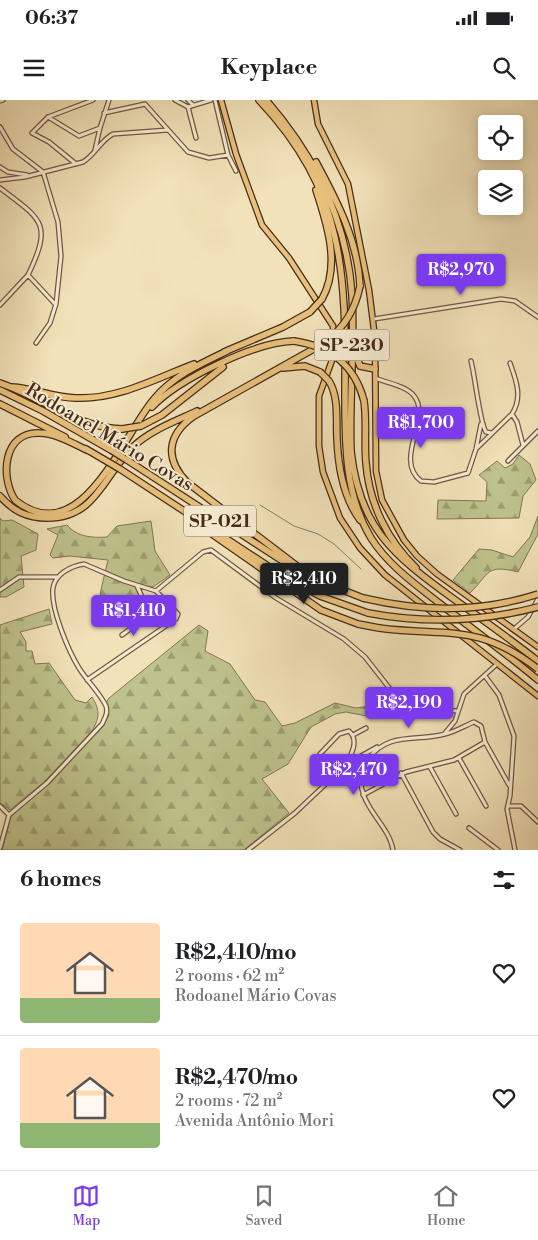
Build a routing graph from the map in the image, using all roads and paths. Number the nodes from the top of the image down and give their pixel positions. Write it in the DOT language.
graph roads {
  1 [pos="93,100"];
  2 [pos="109,100"];
  3 [pos="175,100"];
  4 [pos="188,100"];
  5 [pos="213,100"];
  6 [pos="221,100"];
  7 [pos="259,100"];
  8 [pos="266,100"];
  9 [pos="314,100"];
  10 [pos="194,105"];
  11 [pos="188,107"];
  12 [pos="104,113"];
  13 [pos="48,116"];
  14 [pos="100,128"];
  15 [pos="290,128"];
  16 [pos="0,130"];
  17 [pos="168,130"];
  18 [pos="230,136"];
  19 [pos="224,137"];
  20 [pos="196,138"];
  21 [pos="95,151"];
  22 [pos="301,153"];
  23 [pos="228,155"];
  24 [pos="77,164"];
  25 [pos="0,167"];
  26 [pos="236,171"];
  27 [pos="43,172"];
  28 [pos="30,175"];
  29 [pos="0,180"];
  30 [pos="0,188"];
  31 [pos="28,275"];
  32 [pos="56,304"];
  33 [pos="0,305"];
  34 [pos="538,317"];
  35 [pos="352,318"];
  36 [pos="374,319"];
  37 [pos="36,343"];
  38 [pos="226,352"];
  39 [pos="237,358"];
  40 [pos="471,361"];
  41 [pos="510,362"];
  42 [pos="375,369"];
  43 [pos="276,370"];
  44 [pos="375,378"];
  45 [pos="0,383"];
  46 [pos="12,387"];
  47 [pos="0,390"];
  48 [pos="227,396"];
  49 [pos="0,404"];
  50 [pos="512,414"];
  51 [pos="140,424"];
  52 [pos="481,424"];
  53 [pos="538,432"];
  54 [pos="492,433"];
  55 [pos="523,445"];
  56 [pos="476,449"];
  57 [pos="89,451"];
  58 [pos="508,461"];
  59 [pos="159,495"];
  60 [pos="0,496"];
  61 [pos="366,528"];
  62 [pos="57,577"];
  63 [pos="314,579"];
  64 [pos="432,584"];
  65 [pos="136,585"];
  66 [pos="0,590"];
  67 [pos="156,591"];
  68 [pos="538,594"];
  69 [pos="538,600"];
  70 [pos="538,607"];
  71 [pos="514,630"];
  72 [pos="122,635"];
  73 [pos="538,647"];
  74 [pos="538,661"];
  75 [pos="497,664"];
  76 [pos="538,669"];
  77 [pos="485,676"];
  78 [pos="87,680"];
  79 [pos="538,680"];
  80 [pos="538,696"];
  81 [pos="457,711"];
  82 [pos="366,728"];
  83 [pos="353,735"];
  84 [pos="443,735"];
  85 [pos="485,742"];
  86 [pos="380,746"];
  87 [pos="320,754"];
  88 [pos="459,758"];
  89 [pos="347,764"];
  90 [pos="430,766"];
  91 [pos="401,774"];
  92 [pos="509,786"];
  93 [pos="363,795"];
  94 [pos="0,806"];
  95 [pos="486,806"];
  96 [pos="508,806"];
  97 [pos="456,814"];
  98 [pos="9,815"];
  99 [pos="538,822"];
  100 [pos="469,828"];
  101 [pos="0,848"];
  102 [pos="248,850"];
  103 [pos="393,850"];
  104 [pos="460,850"];
  105 [pos="498,850"];
  106 [pos="514,850"];
  1 -- 13 [label="street"];
  2 -- 12 [label="street"];
  3 -- 11 [label="street"];
  4 -- 10 [label="street"];
  5 -- 10 [label="street"];
  5 -- 19 [label="street"];
  6 -- 18 [label="main road"];
  7 -- 22 [label="highway, SP-230"];
  8 -- 15 [label="highway, SP-230"];
  9 -- 36 [label="main road"];
  10 -- 11 [label="street"];
  11 -- 20 [label="street"];
  12 -- 14 [label="street"];
  12 -- 17 [label="street"];
  13 -- 14 [label="street"];
  13 -- 24 [label="street"];
  14 -- 21 [label="street"];
  15 -- 35 [label="highway, SP-230"];
  15 -- 43 [label="highway, bridge"];
  16 -- 27 [label="street"];
  17 -- 21 [label="street"];
  17 -- 23 [label="street"];
  18 -- 19 [label="street"];
  18 -- 75 [label="main road"];
  19 -- 23 [label="street"];
  21 -- 24 [label="street"];
  22 -- 38 [label="highway, bridge"];
  22 -- 61 [label="highway, SP-230"];
  23 -- 26 [label="street"];
  24 -- 27 [label="street"];
  25 -- 28 [label="street"];
  27 -- 28 [label="street"];
  27 -- 32 [label="street"];
  28 -- 29 [label="street"];
  30 -- 31 [label="street"];
  31 -- 32 [label="street"];
  31 -- 33 [label="street"];
  32 -- 37 [label="street"];
  34 -- 36 [label="street"];
  35 -- 42 [label="highway"];
  35 -- 64 [label="highway, SP-230"];
  36 -- 42 [label="main road"];
  38 -- 46 [label="highway"];
  38 -- 51 [label="highway"];
  39 -- 51 [label="highway"];
  39 -- 51 [label="highway"];
  39 -- 64 [label="highway, bridge"];
  40 -- 52 [label="street"];
  41 -- 50 [label="street"];
  42 -- 44 [label="main road"];
  43 -- 48 [label="highway"];
  43 -- 61 [label="highway, bridge"];
  44 -- 56 [label="street"];
  44 -- 71 [label="main road"];
  45 -- 46 [label="highway"];
  46 -- 51 [label="highway, bridge"];
  47 -- 63 [label="highway, Rodoanel Mário Covas / SP-021, bridge"];
  48 -- 60 [label="highway"];
  48 -- 63 [label="highway"];
  49 -- 57 [label="highway, Rodoanel Mário Covas / SP-021"];
  50 -- 54 [label="street"];
  50 -- 55 [label="street"];
  51 -- 57 [label="highway"];
  52 -- 54 [label="street"];
  52 -- 56 [label="street"];
  53 -- 55 [label="street"];
  54 -- 56 [label="street"];
  55 -- 58 [label="street"];
  57 -- 59 [label="highway, Rodoanel Mário Covas / SP-021, bridge"];
  59 -- 70 [label="highway, Rodoanel Mário Covas / SP-021, bridge"];
  59 -- 76 [label="highway, bridge"];
  61 -- 79 [label="highway, SP-230"];
  62 -- 65 [label="street"];
  62 -- 66 [label="street"];
  62 -- 78 [label="street"];
  63 -- 68 [label="highway, Rodoanel Mário Covas / SP-021, bridge"];
  64 -- 74 [label="highway, SP-230"];
  65 -- 67 [label="street"];
  65 -- 72 [label="street"];
  67 -- 78 [label="street"];
  67 -- 81 [label="street"];
  69 -- 71 [label="street"];
  71 -- 73 [label="main road"];
  75 -- 77 [label="street"];
  75 -- 80 [label="main road"];
  77 -- 81 [label="street"];
  77 -- 92 [label="street"];
  78 -- 98 [label="street"];
  81 -- 84 [label="street"];
  82 -- 83 [label="street"];
  83 -- 87 [label="street"];
  83 -- 89 [label="street"];
  84 -- 85 [label="street"];
  84 -- 86 [label="street"];
  85 -- 88 [label="street"];
  85 -- 92 [label="street"];
  86 -- 89 [label="street"];
  86 -- 93 [label="street"];
  88 -- 90 [label="street"];
  88 -- 95 [label="street"];
  89 -- 102 [label="street"];
  90 -- 91 [label="street"];
  90 -- 97 [label="street"];
  91 -- 93 [label="street"];
  91 -- 104 [label="street"];
  92 -- 96 [label="street"];
  93 -- 103 [label="street"];
  94 -- 98 [label="street"];
  96 -- 99 [label="street"];
  96 -- 106 [label="street"];
  98 -- 101 [label="street"];
  100 -- 105 [label="street"];
}
